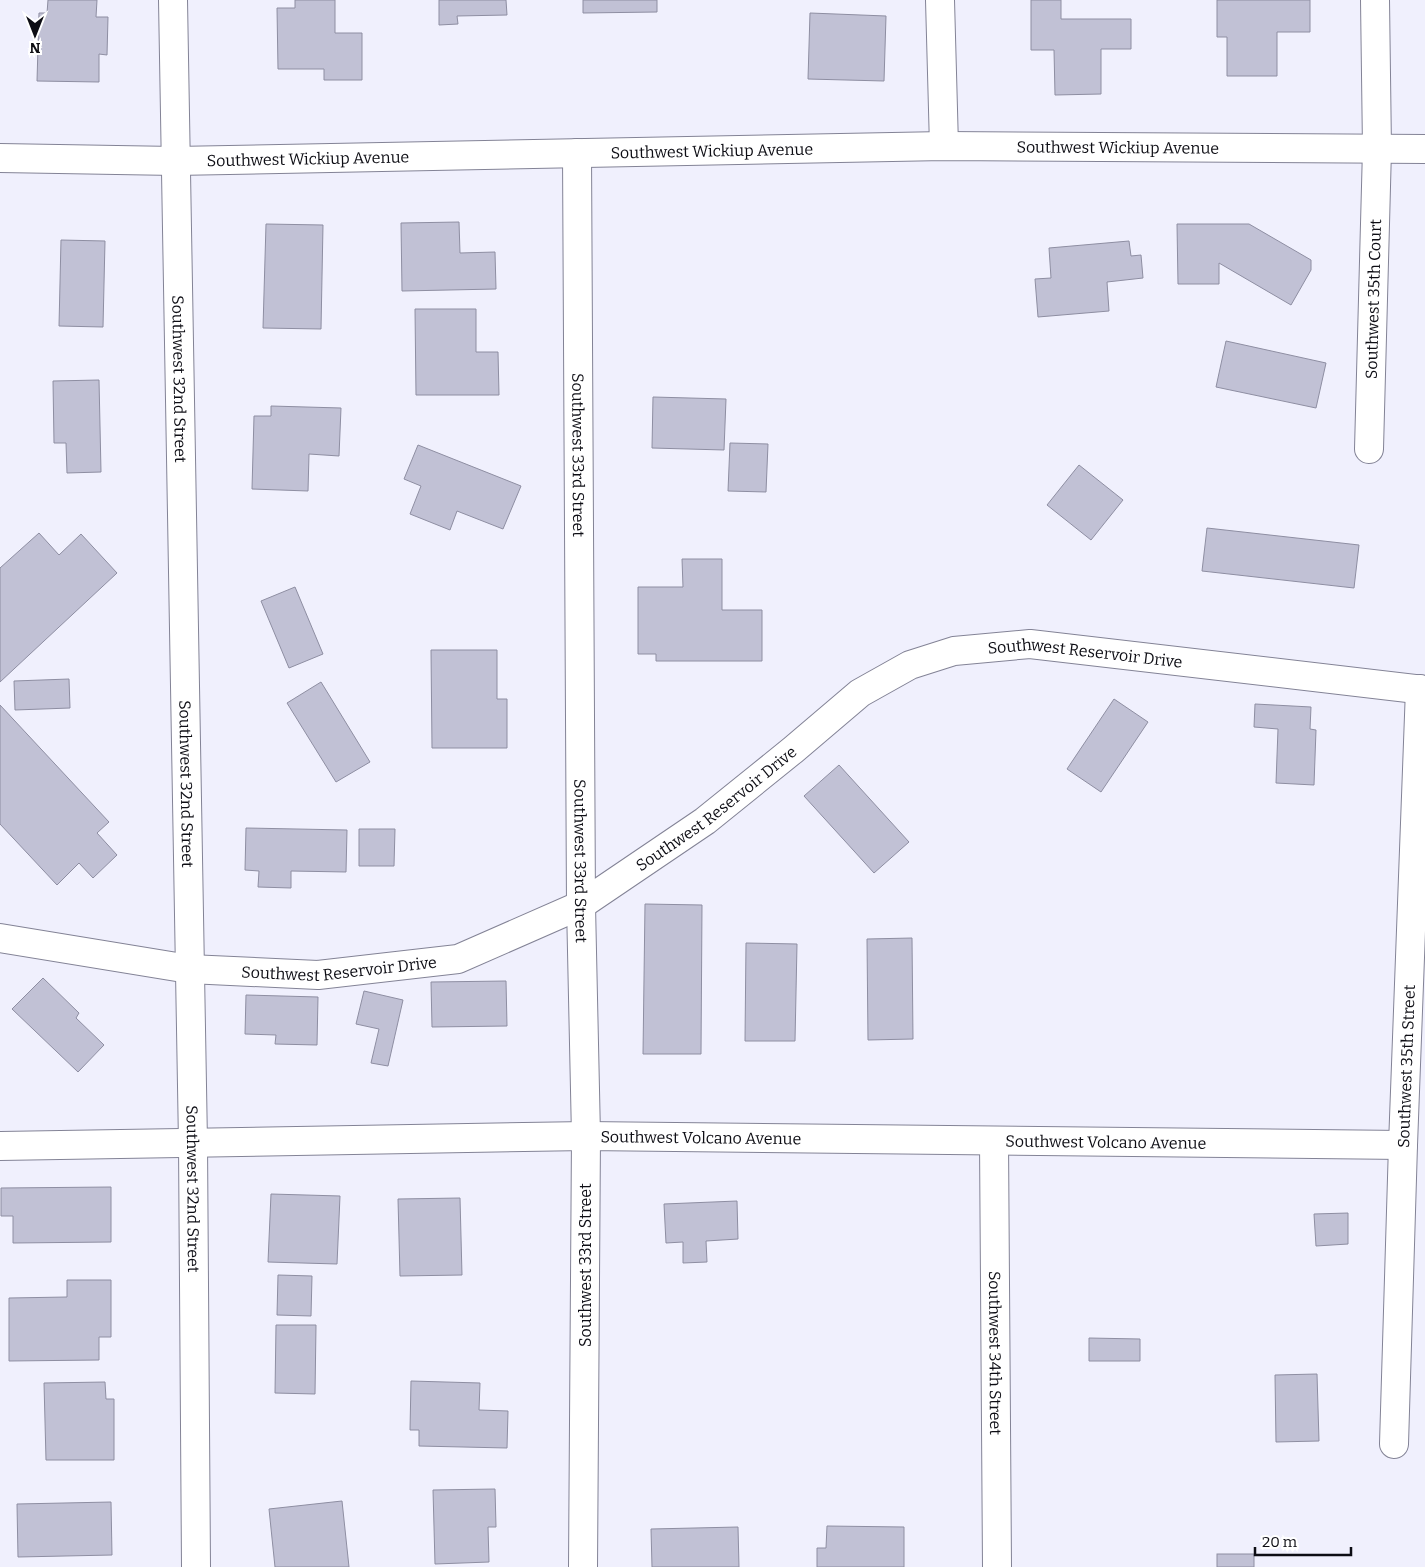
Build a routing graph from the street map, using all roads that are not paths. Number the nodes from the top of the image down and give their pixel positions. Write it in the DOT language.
graph roads {
  1 [pos="173,0"];
  2 [pos="940,0"];
  3 [pos="1375,0"];
  4 [pos="944,146"];
  5 [pos="1377,149"];
  6 [pos="1425,149"];
  7 [pos="577,153"];
  8 [pos="0,158"];
  9 [pos="175,161"];
  10 [pos="1369,449"];
  11 [pos="1423,690"];
  12 [pos="582,905"];
  13 [pos="0,938"];
  14 [pos="189,969"];
  15 [pos="586,1136"];
  16 [pos="994,1141"];
  17 [pos="193,1143"];
  18 [pos="1403,1145"];
  19 [pos="0,1146"];
  20 [pos="1394,1444"];
  21 [pos="196,1567"];
  22 [pos="583,1567"];
  23 [pos="997,1567"];
  1 -- 9 [label="street, Southwest 32nd Street"];
  2 -- 4 [label="street"];
  3 -- 5 [label="street"];
  4 -- 5 [label="street, Southwest Wickiup Avenue"];
  4 -- 7 [label="street, Southwest Wickiup Avenue"];
  5 -- 6 [label="street, Southwest Wickiup Avenue"];
  5 -- 10 [label="street, Southwest 35th Court"];
  7 -- 9 [label="street, Southwest Wickiup Avenue"];
  7 -- 12 [label="street, Southwest 33rd Street"];
  8 -- 9 [label="street, Southwest Wickiup Avenue"];
  9 -- 14 [label="street, Southwest 32nd Street"];
  11 -- 12 [label="street, Southwest Reservoir Drive"];
  11 -- 18 [label="street, Southwest 35th Street"];
  12 -- 14 [label="street, Southwest Reservoir Drive"];
  12 -- 15 [label="street, Southwest 33rd Street"];
  13 -- 14 [label="street, Southwest Reservoir Drive"];
  14 -- 17 [label="street, Southwest 32nd Street"];
  15 -- 16 [label="street, Southwest Volcano Avenue"];
  15 -- 17 [label="street, Southwest Volcano Avenue"];
  15 -- 22 [label="street, Southwest 33rd Street"];
  16 -- 18 [label="street, Southwest Volcano Avenue"];
  16 -- 23 [label="street, Southwest 34th Street"];
  17 -- 19 [label="street, Southwest Volcano Avenue"];
  17 -- 21 [label="street, Southwest 32nd Street"];
  18 -- 20 [label="street, Southwest 35th Street"];
}
